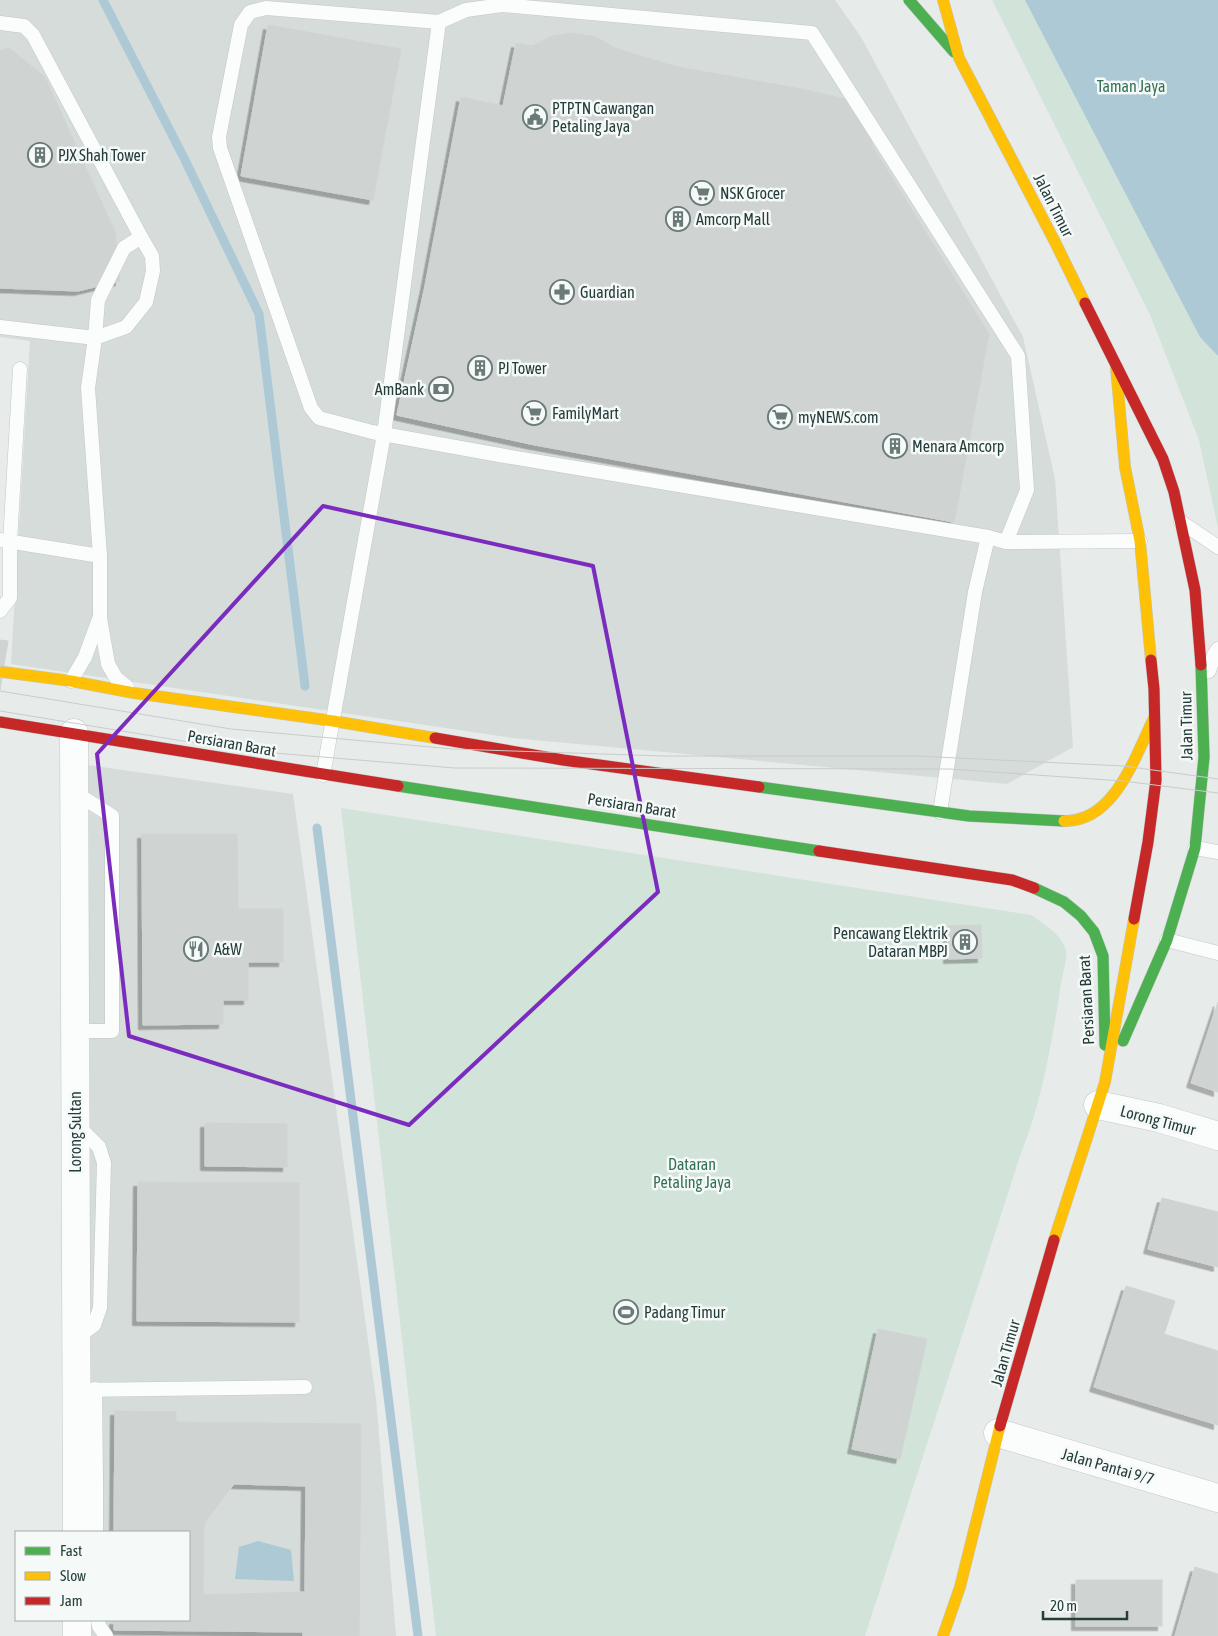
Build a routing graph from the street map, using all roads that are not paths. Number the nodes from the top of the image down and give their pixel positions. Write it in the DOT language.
graph roads {
  1 [pos="909,0"];
  2 [pos="943,0"];
  3 [pos="439,22"];
  4 [pos="0,23"];
  5 [pos="959,58"];
  6 [pos="141,237"];
  7 [pos="0,327"];
  8 [pos="95,338"];
  9 [pos="1116,368"];
  10 [pos="20,369"];
  11 [pos="384,434"];
  12 [pos="1181,522"];
  13 [pos="988,537"];
  14 [pos="5,541"];
  15 [pos="1140,541"];
  16 [pos="1006,542"];
  17 [pos="1218,547"];
  18 [pos="100,556"];
  19 [pos="0,611"];
  20 [pos="100,618"];
  21 [pos="1218,649"];
  22 [pos="3,672"];
  23 [pos="71,681"];
  24 [pos="1202,691"];
  25 [pos="134,693"];
  26 [pos="1154,718"];
  27 [pos="333,721"];
  28 [pos="0,722"];
  29 [pos="74,733"];
  30 [pos="323,775"];
  31 [pos="74,792"];
  32 [pos="940,812"];
  33 [pos="1195,848"];
  34 [pos="1218,852"];
  35 [pos="1167,940"];
  36 [pos="1218,953"];
  37 [pos="75,1031"];
  38 [pos="1102,1093"];
  39 [pos="1218,1136"];
  40 [pos="305,1387"];
  41 [pos="86,1389"];
  42 [pos="998,1433"];
  43 [pos="86,1478"];
  44 [pos="1218,1498"];
  45 [pos="77,1531"];
  46 [pos="96,1531"];
  47 [pos="77,1621"];
  48 [pos="98,1621"];
  49 [pos="77,1636"];
  50 [pos="106,1636"];
  51 [pos="943,1636"];
  1 -- 5 [label="main road, Jalan Timur"];
  2 -- 5 [label="main road, Jalan Timur"];
  3 -- 11 [label="lane"];
  3 -- 11 [label="lane"];
  3 -- 16 [label="lane"];
  4 -- 6 [label="lane"];
  5 -- 9 [label="main road, Jalan Timur"];
  6 -- 8 [label="lane"];
  6 -- 8 [label="lane"];
  7 -- 8 [label="lane"];
  8 -- 18 [label="lane"];
  9 -- 12 [label="main road, Jalan Timur"];
  9 -- 15 [label="main road, Jalan Timur"];
  10 -- 14 [label="lane"];
  11 -- 13 [label="lane"];
  11 -- 27 [label="lane"];
  12 -- 17 [label="lane"];
  12 -- 24 [label="main road, Jalan Timur"];
  13 -- 16 [label="lane"];
  13 -- 32 [label="lane"];
  14 -- 18 [label="lane"];
  14 -- 19 [label="lane"];
  15 -- 16 [label="lane"];
  15 -- 26 [label="main road, Jalan Timur"];
  18 -- 20 [label="lane"];
  20 -- 23 [label="lane"];
  20 -- 25 [label="lane"];
  21 -- 24 [label="lane"];
  22 -- 23 [label="main road"];
  23 -- 25 [label="main road"];
  24 -- 33 [label="main road, Jalan Timur"];
  25 -- 27 [label="main road"];
  26 -- 32 [label="main road"];
  26 -- 38 [label="main road, Jalan Timur"];
  27 -- 30 [label="lane"];
  27 -- 32 [label="main road"];
  28 -- 29 [label="main road, Persiaran Barat"];
  29 -- 30 [label="main road, Persiaran Barat"];
  29 -- 31 [label="street, Lorong Sultan"];
  30 -- 38 [label="main road, Persiaran Barat"];
  31 -- 37 [label="street, Lorong Sultan"];
  31 -- 37 [label="lane"];
  33 -- 34 [label="lane"];
  33 -- 35 [label="main road, Jalan Timur"];
  35 -- 36 [label="lane"];
  35 -- 38 [label="main road, Jalan Timur"];
  37 -- 41 [label="street, Lorong Sultan"];
  38 -- 39 [label="street, Lorong Timur"];
  38 -- 42 [label="main road, Jalan Timur"];
  40 -- 41 [label="lane"];
  41 -- 43 [label="street, Lorong Sultan"];
  42 -- 44 [label="street, Jalan Pantai 9/7"];
  42 -- 51 [label="main road, Jalan Timur"];
  43 -- 45 [label="street, Lorong Sultan"];
  43 -- 46 [label="lane"];
  47 -- 49 [label="street"];
  48 -- 50 [label="lane"];
}
